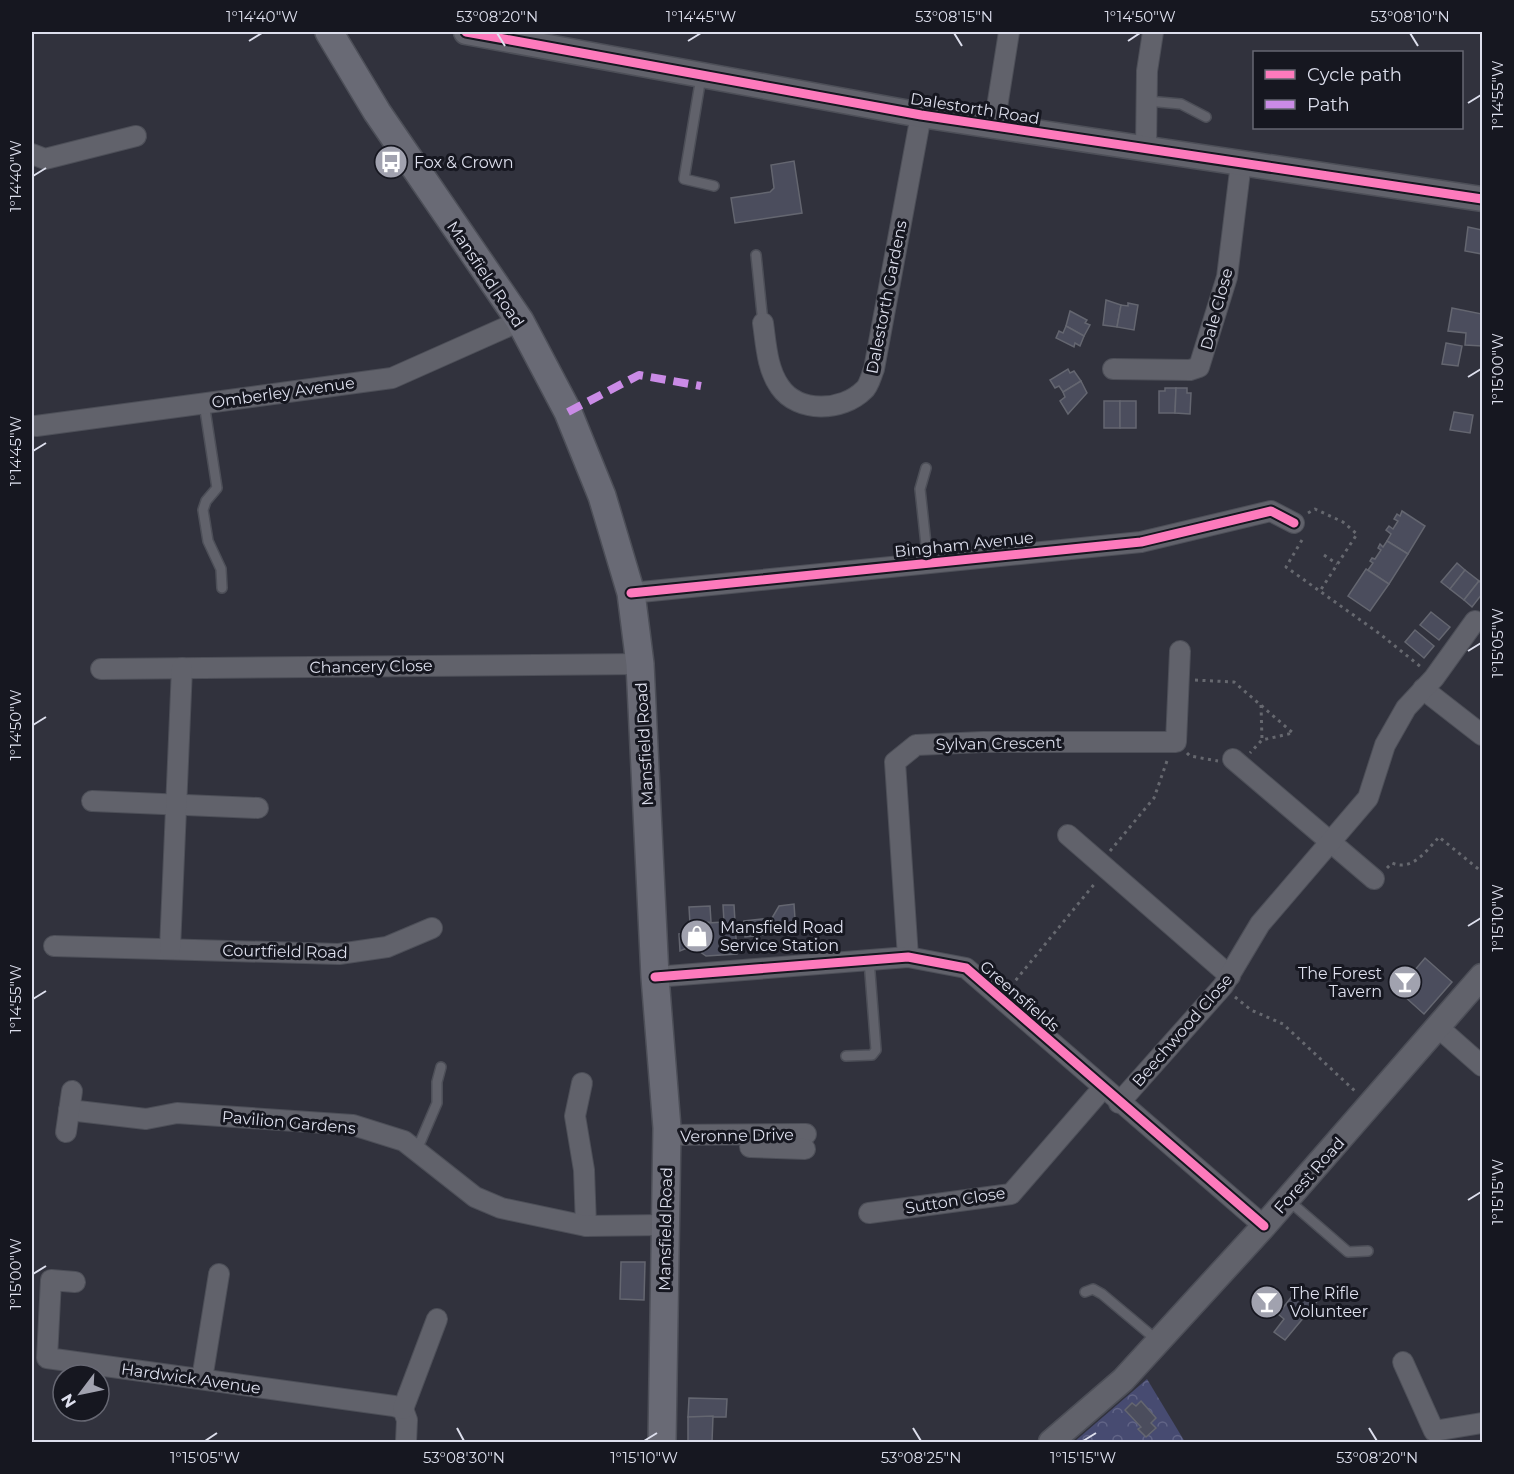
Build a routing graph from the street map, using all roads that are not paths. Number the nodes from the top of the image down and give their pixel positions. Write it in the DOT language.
graph roads {
  1 [pos="318,32"];
  2 [pos="466,32"];
  3 [pos="1009,32"];
  4 [pos="1153,32"];
  5 [pos="701,75"];
  6 [pos="1147,101"];
  7 [pos="921,115"];
  8 [pos="1206,117"];
  9 [pos="994,126"];
  10 [pos="136,136"];
  11 [pos="1146,150"];
  12 [pos="32,154"];
  13 [pos="1241,164"];
  14 [pos="714,186"];
  15 [pos="1482,199"];
  16 [pos="756,255"];
  17 [pos="520,321"];
  18 [pos="763,323"];
  19 [pos="1113,369"];
  20 [pos="204,403"];
  21 [pos="36,426"];
  22 [pos="926,468"];
  23 [pos="1298,532"];
  24 [pos="928,563"];
  25 [pos="222,588"];
  26 [pos="631,593"];
  27 [pos="1475,621"];
  28 [pos="1179,651"];
  29 [pos="640,664"];
  30 [pos="182,668"];
  31 [pos="101,669"];
  32 [pos="1429,684"];
  33 [pos="1482,735"];
  34 [pos="1236,762"];
  35 [pos="92,801"];
  36 [pos="176,805"];
  37 [pos="258,808"];
  38 [pos="1068,835"];
  39 [pos="1332,843"];
  40 [pos="1374,879"];
  41 [pos="432,928"];
  42 [pos="54,946"];
  43 [pos="170,948"];
  44 [pos="908,957"];
  45 [pos="868,960"];
  46 [pos="1482,976"];
  47 [pos="655,977"];
  48 [pos="1226,981"];
  49 [pos="1439,1028"];
  50 [pos="846,1056"];
  51 [pos="1482,1066"];
  52 [pos="441,1067"];
  53 [pos="582,1083"];
  54 [pos="1102,1089"];
  55 [pos="72,1090"];
  56 [pos="1119,1103"];
  57 [pos="69,1110"];
  58 [pos="66,1132"];
  59 [pos="667,1140"];
  60 [pos="806,1141"];
  61 [pos="416,1152"];
  62 [pos="1287,1200"];
  63 [pos="869,1213"];
  64 [pos="664,1225"];
  65 [pos="586,1226"];
  66 [pos="1264,1226"];
  67 [pos="1368,1251"];
  68 [pos="219,1274"];
  69 [pos="75,1282"];
  70 [pos="1085,1292"];
  71 [pos="437,1319"];
  72 [pos="1158,1341"];
  73 [pos="1403,1362"];
  74 [pos="202,1379"];
  75 [pos="403,1409"];
  76 [pos="1482,1423"];
  77 [pos="406,1443"];
  78 [pos="662,1443"];
  79 [pos="1051,1443"];
  1 -- 17 [label="main road, Mansfield Road"];
  2 -- 5 [label="street, Dalestorth Road"];
  3 -- 9 [label="street"];
  4 -- 6 [label="street"];
  5 -- 7 [label="street, Dalestorth Road"];
  5 -- 14 [label="lane"];
  6 -- 8 [label="lane"];
  6 -- 11 [label="street"];
  7 -- 9 [label="street, Dalestorth Road"];
  7 -- 18 [label="street, Dalestorth Gardens"];
  9 -- 11 [label="street, Dalestorth Road"];
  10 -- 12 [label="street"];
  11 -- 13 [label="street, Dalestorth Road"];
  13 -- 15 [label="street, Dalestorth Road"];
  13 -- 19 [label="street, Dale Close"];
  16 -- 18 [label="lane"];
  17 -- 20 [label="street, Omberley Avenue"];
  17 -- 26 [label="main road, Mansfield Road"];
  20 -- 21 [label="street, Omberley Avenue"];
  20 -- 25 [label="lane"];
  22 -- 24 [label="lane"];
  23 -- 24 [label="street, Bingham Avenue"];
  24 -- 26 [label="street, Bingham Avenue"];
  26 -- 29 [label="main road, Mansfield Road"];
  27 -- 32 [label="street, Beechwood Close"];
  28 -- 44 [label="street, Sylvan Crescent"];
  29 -- 30 [label="street, Chancery Close"];
  29 -- 47 [label="main road, Mansfield Road"];
  30 -- 31 [label="street, Chancery Close"];
  30 -- 36 [label="street"];
  32 -- 33 [label="street"];
  32 -- 39 [label="street, Beechwood Close"];
  34 -- 39 [label="street"];
  35 -- 36 [label="street"];
  36 -- 37 [label="street"];
  36 -- 43 [label="street"];
  38 -- 48 [label="street"];
  39 -- 40 [label="street"];
  39 -- 48 [label="street, Beechwood Close"];
  41 -- 43 [label="street, Courtfield Road"];
  42 -- 43 [label="street, Courtfield Road"];
  44 -- 45 [label="street, Greensfields"];
  44 -- 54 [label="street, Greensfields"];
  45 -- 47 [label="street, Greensfields"];
  45 -- 50 [label="lane"];
  46 -- 49 [label="street, Forest Road"];
  47 -- 59 [label="main road, Mansfield Road"];
  48 -- 56 [label="street, Beechwood Close"];
  49 -- 51 [label="street"];
  49 -- 62 [label="street, Forest Road"];
  52 -- 61 [label="lane"];
  53 -- 65 [label="street"];
  54 -- 56 [label="street, Greensfields"];
  54 -- 63 [label="street, Sutton Close"];
  55 -- 57 [label="street"];
  56 -- 66 [label="street, Greensfields"];
  57 -- 58 [label="street"];
  57 -- 61 [label="street, Pavilion Gardens"];
  59 -- 60 [label="street"];
  59 -- 64 [label="main road, Mansfield Road"];
  61 -- 65 [label="street, Pavilion Gardens"];
  62 -- 66 [label="street, Forest Road"];
  62 -- 67 [label="lane"];
  64 -- 65 [label="street, Pavilion Gardens"];
  64 -- 78 [label="main road, Mansfield Road"];
  66 -- 72 [label="street, Forest Road"];
  68 -- 74 [label="street"];
  69 -- 74 [label="street, Hardwick Avenue"];
  70 -- 72 [label="lane"];
  71 -- 75 [label="street"];
  72 -- 79 [label="street, Forest Road"];
  73 -- 76 [label="street"];
  74 -- 75 [label="street, Hardwick Avenue"];
  75 -- 77 [label="street"];
}
